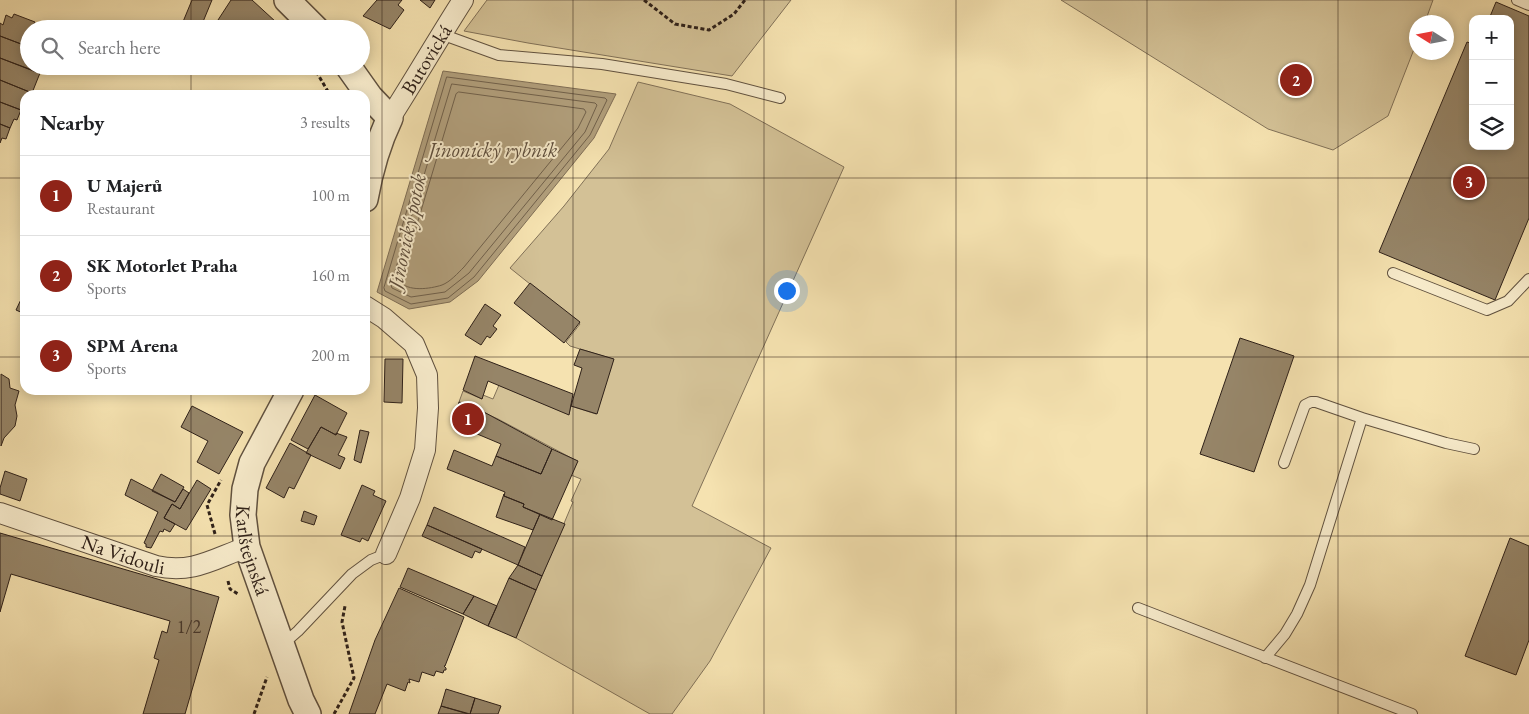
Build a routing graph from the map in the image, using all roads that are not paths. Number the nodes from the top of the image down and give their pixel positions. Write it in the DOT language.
graph roads {
  1 [pos="287,0"];
  2 [pos="463,0"];
  3 [pos="1516,0"];
  4 [pos="1529,5"];
  5 [pos="307,20"];
  6 [pos="441,34"];
  7 [pos="354,75"];
  8 [pos="365,90"];
  9 [pos="370,97"];
  10 [pos="780,98"];
  11 [pos="390,118"];
  12 [pos="370,169"];
  13 [pos="1393,273"];
  14 [pos="1529,279"];
  15 [pos="370,309"];
  16 [pos="289,395"];
  17 [pos="1362,418"];
  18 [pos="1474,449"];
  19 [pos="1284,463"];
  20 [pos="0,513"];
  21 [pos="247,547"];
  22 [pos="386,554"];
  23 [pos="1138,608"];
  24 [pos="282,645"];
  25 [pos="1265,658"];
  26 [pos="308,714"];
  27 [pos="1412,714"];
  1 -- 5 [label="street"];
  2 -- 6 [label="street, Butovická"];
  3 -- 4 [label="lane"];
  6 -- 10 [label="lane"];
  6 -- 11 [label="street, Butovická"];
  7 -- 8 [label="street"];
  9 -- 11 [label="street"];
  11 -- 12 [label="street"];
  13 -- 14 [label="lane"];
  15 -- 22 [label="street"];
  16 -- 21 [label="street, Karlštejnská"];
  17 -- 18 [label="lane"];
  17 -- 19 [label="lane"];
  17 -- 25 [label="lane"];
  20 -- 21 [label="street, Na Vidouli"];
  21 -- 24 [label="street, Karlštejnská"];
  22 -- 24 [label="lane"];
  23 -- 25 [label="lane"];
  24 -- 26 [label="street, Karlštejnská"];
  25 -- 27 [label="lane"];
}
